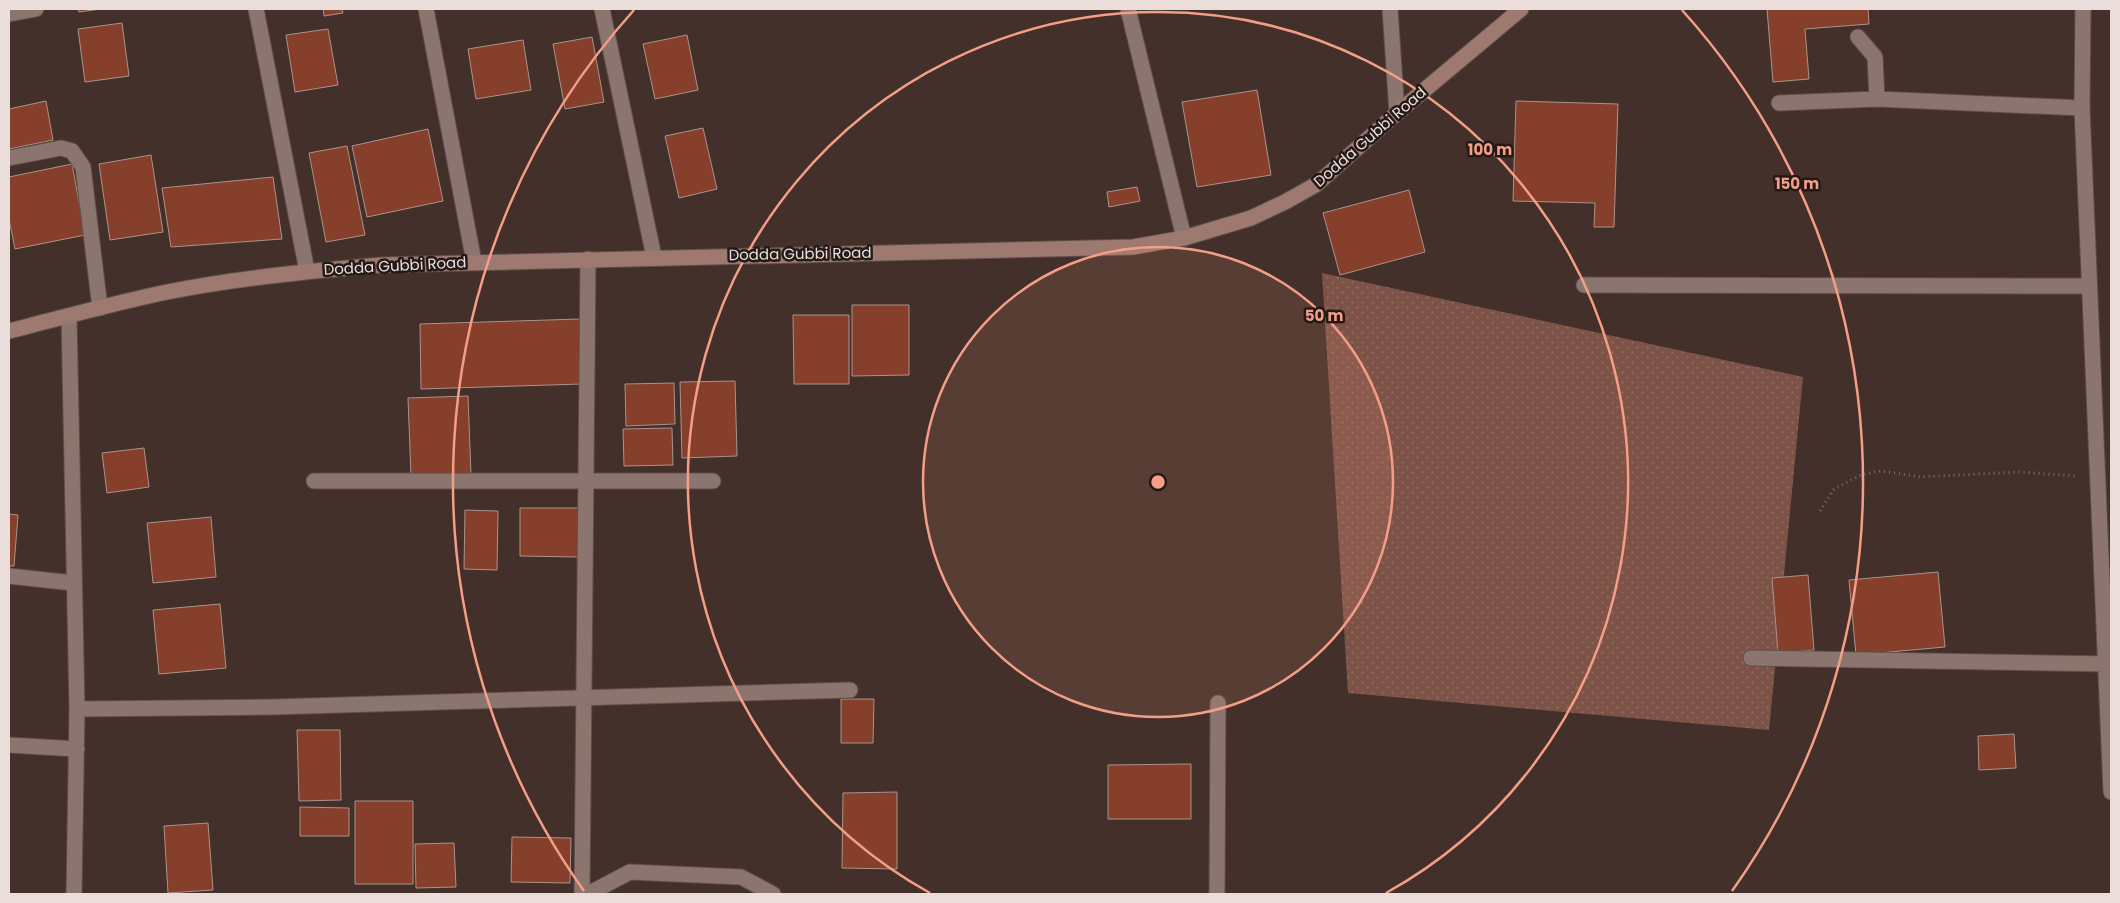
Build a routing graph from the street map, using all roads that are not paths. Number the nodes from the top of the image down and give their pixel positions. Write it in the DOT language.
graph roads {
  1 [pos="36,9"];
  2 [pos="256,9"];
  3 [pos="426,9"];
  4 [pos="602,9"];
  5 [pos="1128,9"];
  6 [pos="1390,9"];
  7 [pos="2083,9"];
  8 [pos="1515,11"];
  9 [pos="9,14"];
  10 [pos="1858,37"];
  11 [pos="1877,99"];
  12 [pos="1779,103"];
  13 [pos="2082,108"];
  14 [pos="1397,113"];
  15 [pos="9,158"];
  16 [pos="1184,238"];
  17 [pos="654,257"];
  18 [pos="588,259"];
  19 [pos="474,262"];
  20 [pos="307,271"];
  21 [pos="1584,285"];
  22 [pos="2090,286"];
  23 [pos="100,308"];
  24 [pos="69,316"];
  25 [pos="9,331"];
  26 [pos="314,481"];
  27 [pos="713,481"];
  28 [pos="587,482"];
  29 [pos="9,576"];
  30 [pos="73,583"];
  31 [pos="1751,658"];
  32 [pos="2108,664"];
  33 [pos="850,690"];
  34 [pos="584,697"];
  35 [pos="1218,703"];
  36 [pos="77,709"];
  37 [pos="9,745"];
  38 [pos="77,749"];
  39 [pos="2111,792"];
  40 [pos="74,894"];
  41 [pos="582,894"];
  42 [pos="588,894"];
  43 [pos="773,894"];
  44 [pos="1217,894"];
  1 -- 9 [label="street"];
  2 -- 20 [label="street"];
  3 -- 19 [label="street"];
  4 -- 17 [label="street"];
  5 -- 16 [label="street"];
  6 -- 14 [label="street"];
  7 -- 13 [label="street"];
  8 -- 14 [label="main road, Dodda Gubbi Road"];
  10 -- 11 [label="street"];
  11 -- 12 [label="street"];
  11 -- 13 [label="street"];
  13 -- 22 [label="street"];
  14 -- 16 [label="main road, Dodda Gubbi Road"];
  15 -- 23 [label="street"];
  16 -- 17 [label="main road, Dodda Gubbi Road"];
  17 -- 18 [label="main road, Dodda Gubbi Road"];
  18 -- 19 [label="main road, Dodda Gubbi Road"];
  18 -- 28 [label="street"];
  19 -- 20 [label="main road, Dodda Gubbi Road"];
  20 -- 23 [label="main road, Dodda Gubbi Road"];
  21 -- 22 [label="street"];
  22 -- 32 [label="street"];
  23 -- 24 [label="main road, Dodda Gubbi Road"];
  24 -- 25 [label="main road, Dodda Gubbi Road"];
  24 -- 30 [label="street"];
  26 -- 28 [label="street"];
  27 -- 28 [label="street"];
  28 -- 34 [label="street"];
  29 -- 30 [label="street"];
  30 -- 36 [label="street"];
  31 -- 32 [label="street"];
  32 -- 39 [label="street"];
  33 -- 34 [label="street"];
  34 -- 36 [label="street"];
  34 -- 41 [label="street"];
  35 -- 44 [label="street"];
  36 -- 38 [label="street"];
  37 -- 38 [label="street"];
  38 -- 40 [label="street"];
  42 -- 43 [label="street"];
}
